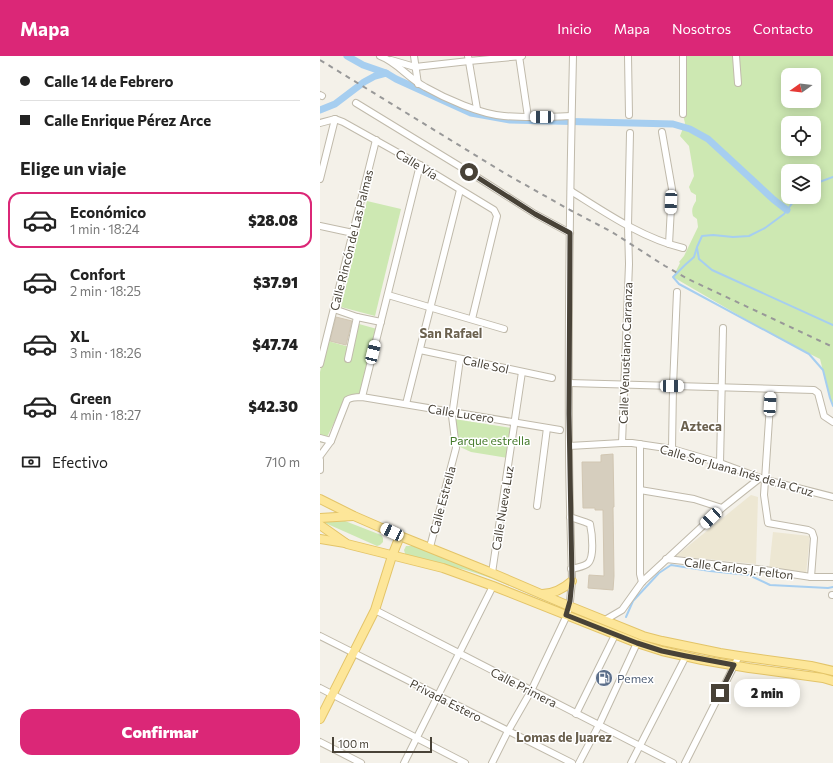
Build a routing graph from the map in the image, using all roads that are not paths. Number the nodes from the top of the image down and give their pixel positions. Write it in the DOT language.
graph roads {
  1 [pos="380,56"];
  2 [pos="414,56"];
  3 [pos="520,56"];
  4 [pos="573,56"];
  5 [pos="628,56"];
  6 [pos="683,56"];
  7 [pos="736,56"];
  8 [pos="387,58"];
  9 [pos="469,58"];
  10 [pos="416,67"];
  11 [pos="738,83"];
  12 [pos="418,84"];
  13 [pos="356,103"];
  14 [pos="477,110"];
  15 [pos="682,114"];
  16 [pos="628,115"];
  17 [pos="528,117"];
  18 [pos="571,118"];
  19 [pos="335,119"];
  20 [pos="320,124"];
  21 [pos="662,132"];
  22 [pos="630,133"];
  23 [pos="376,140"];
  24 [pos="420,165"];
  25 [pos="320,179"];
  26 [pos="460,190"];
  27 [pos="571,191"];
  28 [pos="320,226"];
  29 [pos="628,226"];
  30 [pos="353,233"];
  31 [pos="570,233"];
  32 [pos="669,244"];
  33 [pos="683,248"];
  34 [pos="678,292"];
  35 [pos="388,295"];
  36 [pos="430,307"];
  37 [pos="334,309"];
  38 [pos="357,317"];
  39 [pos="472,319"];
  40 [pos="381,322"];
  41 [pos="723,328"];
  42 [pos="504,329"];
  43 [pos="320,333"];
  44 [pos="327,335"];
  45 [pos="420,350"];
  46 [pos="348,359"];
  47 [pos="460,359"];
  48 [pos="320,364"];
  49 [pos="522,372"];
  50 [pos="552,378"];
  51 [pos="568,383"];
  52 [pos="624,385"];
  53 [pos="672,386"];
  54 [pos="722,388"];
  55 [pos="771,389"];
  56 [pos="362,397"];
  57 [pos="406,404"];
  58 [pos="452,412"];
  59 [pos="515,422"];
  60 [pos="833,422"];
  61 [pos="547,428"];
  62 [pos="560,430"];
  63 [pos="320,438"];
  64 [pos="330,441"];
  65 [pos="622,443"];
  66 [pos="640,444"];
  67 [pos="569,446"];
  68 [pos="672,450"];
  69 [pos="320,456"];
  70 [pos="320,460"];
  71 [pos="720,463"];
  72 [pos="320,470"];
  73 [pos="763,479"];
  74 [pos="640,490"];
  75 [pos="833,497"];
  76 [pos="320,499"];
  77 [pos="537,506"];
  78 [pos="722,508"];
  79 [pos="354,516"];
  80 [pos="570,517"];
  81 [pos="320,518"];
  82 [pos="320,525"];
  83 [pos="400,536"];
  84 [pos="320,540"];
  85 [pos="347,544"];
  86 [pos="430,547"];
  87 [pos="392,556"];
  88 [pos="666,559"];
  89 [pos="571,569"];
  90 [pos="492,573"];
  91 [pos="811,577"];
  92 [pos="833,577"];
  93 [pos="572,581"];
  94 [pos="642,582"];
  95 [pos="493,586"];
  96 [pos="538,593"];
  97 [pos="569,606"];
  98 [pos="375,610"];
  99 [pos="566,615"];
  100 [pos="605,620"];
  101 [pos="615,635"];
  102 [pos="320,636"];
  103 [pos="637,643"];
  104 [pos="353,652"];
  105 [pos="459,653"];
  106 [pos="686,656"];
  107 [pos="739,656"];
  108 [pos="734,665"];
  109 [pos="833,671"];
  110 [pos="833,681"];
  111 [pos="320,688"];
  112 [pos="531,690"];
  113 [pos="332,695"];
  114 [pos="438,696"];
  115 [pos="576,714"];
  116 [pos="320,719"];
  117 [pos="599,725"];
  118 [pos="508,731"];
  119 [pos="416,738"];
  120 [pos="320,742"];
  121 [pos="639,746"];
  122 [pos="361,763"];
  123 [pos="404,763"];
  124 [pos="465,763"];
  125 [pos="492,763"];
  126 [pos="572,763"];
  127 [pos="579,763"];
  128 [pos="631,763"];
  129 [pos="673,763"];
  130 [pos="685,763"];
  1 -- 8 [label="street"];
  2 -- 10 [label="street"];
  3 -- 9 [label="street"];
  3 -- 17 [label="street"];
  4 -- 18 [label="street"];
  5 -- 16 [label="street"];
  6 -- 15 [label="street"];
  7 -- 11 [label="street"];
  8 -- 10 [label="street"];
  8 -- 12 [label="street"];
  9 -- 10 [label="street"];
  9 -- 14 [label="street"];
  10 -- 12 [label="street"];
  12 -- 14 [label="street"];
  13 -- 31 [label="street"];
  14 -- 17 [label="street"];
  17 -- 18 [label="street"];
  18 -- 27 [label="street"];
  19 -- 20 [label="street"];
  19 -- 23 [label="street, Calle Vía"];
  19 -- 25 [label="street"];
  21 -- 32 [label="street"];
  22 -- 29 [label="street, Calle Venustiano Carranza"];
  23 -- 24 [label="street, Calle Vía"];
  23 -- 30 [label="street, Calle Rincón de Las Palmas"];
  24 -- 26 [label="street, Calle Vía"];
  24 -- 35 [label="street"];
  26 -- 36 [label="street"];
  26 -- 39 [label="street, Calle Vía"];
  27 -- 29 [label="street"];
  27 -- 31 [label="street"];
  28 -- 30 [label="street"];
  29 -- 32 [label="street"];
  29 -- 52 [label="street, Calle Venustiano Carranza"];
  30 -- 37 [label="street, Calle Rincón de Las Palmas"];
  31 -- 51 [label="street"];
  32 -- 33 [label="street"];
  34 -- 53 [label="street"];
  35 -- 36 [label="street"];
  35 -- 40 [label="street"];
  36 -- 39 [label="street"];
  36 -- 45 [label="street"];
  37 -- 38 [label="street"];
  37 -- 44 [label="street, Calle Rincón de Las Palmas"];
  38 -- 40 [label="street"];
  38 -- 46 [label="street"];
  39 -- 42 [label="street"];
  40 -- 56 [label="street"];
  41 -- 54 [label="street"];
  43 -- 44 [label="street"];
  44 -- 48 [label="street, Calle Rincón de Las Palmas"];
  45 -- 47 [label="street, Calle Sol"];
  45 -- 57 [label="street"];
  47 -- 49 [label="street, Calle Sol"];
  47 -- 58 [label="street, Calle Estrella"];
  49 -- 50 [label="street, Calle Sol"];
  49 -- 59 [label="street, Calle Nueva Luz"];
  51 -- 52 [label="street"];
  51 -- 67 [label="street"];
  52 -- 53 [label="street"];
  52 -- 65 [label="street, Calle Venustiano Carranza"];
  53 -- 54 [label="street"];
  53 -- 68 [label="street"];
  54 -- 55 [label="street"];
  54 -- 71 [label="street"];
  55 -- 60 [label="street"];
  55 -- 73 [label="street"];
  56 -- 57 [label="street, Calle Lucero"];
  56 -- 64 [label="street"];
  57 -- 58 [label="street, Calle Lucero"];
  58 -- 59 [label="street, Calle Lucero"];
  58 -- 86 [label="street, Calle Estrella"];
  59 -- 61 [label="street, Calle Lucero"];
  59 -- 90 [label="street, Calle Nueva Luz"];
  61 -- 62 [label="street, Calle Lucero"];
  61 -- 77 [label="street"];
  63 -- 64 [label="street"];
  64 -- 69 [label="street"];
  65 -- 66 [label="street, Calle Sor Juana Inés de la Cruz"];
  65 -- 67 [label="street, Calle Sor Juana Inés de la Cruz"];
  66 -- 68 [label="street, Calle Sor Juana Inés de la Cruz"];
  66 -- 74 [label="street"];
  67 -- 80 [label="street"];
  68 -- 71 [label="street, Calle Sor Juana Inés de la Cruz"];
  70 -- 72 [label="street"];
  71 -- 73 [label="street, Calle Sor Juana Inés de la Cruz"];
  73 -- 75 [label="street, Calle Sor Juana Inés de la Cruz"];
  73 -- 78 [label="street"];
  73 -- 91 [label="street"];
  74 -- 78 [label="street"];
  74 -- 94 [label="street"];
  76 -- 79 [label="main road"];
  78 -- 88 [label="street"];
  79 -- 81 [label="main road"];
  79 -- 83 [label="main road"];
  80 -- 89 [label="street"];
  80 -- 89 [label="street"];
  82 -- 85 [label="main road"];
  83 -- 86 [label="main road"];
  83 -- 87 [label="main road"];
  84 -- 85 [label="main road"];
  85 -- 87 [label="main road"];
  86 -- 90 [label="main road"];
  87 -- 95 [label="main road"];
  87 -- 98 [label="main road"];
  88 -- 91 [label="street, Calle Carlos J. Felton"];
  88 -- 94 [label="street"];
  89 -- 93 [label="street"];
  90 -- 96 [label="main road"];
  91 -- 92 [label="street, Calle Carlos J. Felton"];
  93 -- 96 [label="main road"];
  93 -- 97 [label="street"];
  94 -- 100 [label="street"];
  95 -- 99 [label="main road"];
  95 -- 105 [label="street"];
  96 -- 97 [label="main road"];
  97 -- 99 [label="street"];
  97 -- 100 [label="main road"];
  98 -- 104 [label="main road"];
  98 -- 105 [label="street, Calle Primera"];
  99 -- 101 [label="main road"];
  99 -- 112 [label="street"];
  100 -- 107 [label="main road"];
  101 -- 103 [label="main road"];
  101 -- 115 [label="street"];
  102 -- 104 [label="street, Privada Estero"];
  103 -- 106 [label="main road"];
  103 -- 117 [label="street"];
  104 -- 113 [label="main road"];
  104 -- 114 [label="street, Privada Estero"];
  105 -- 112 [label="street, Calle Primera"];
  105 -- 114 [label="street"];
  106 -- 108 [label="main road"];
  106 -- 121 [label="street"];
  107 -- 108 [label="street"];
  107 -- 109 [label="main road"];
  108 -- 110 [label="main road"];
  108 -- 130 [label="street"];
  111 -- 113 [label="street"];
  112 -- 115 [label="street, Calle Primera"];
  112 -- 118 [label="street"];
  113 -- 116 [label="main road"];
  113 -- 119 [label="street"];
  114 -- 118 [label="street, Privada Estero"];
  114 -- 119 [label="street"];
  115 -- 117 [label="street, Calle Primera"];
  117 -- 121 [label="street, Calle Primera"];
  117 -- 127 [label="street"];
  118 -- 125 [label="street"];
  118 -- 126 [label="street, Privada Estero"];
  119 -- 123 [label="street"];
  119 -- 124 [label="street"];
  120 -- 122 [label="street"];
  121 -- 128 [label="street"];
  121 -- 129 [label="street, Calle Primera"];
}
